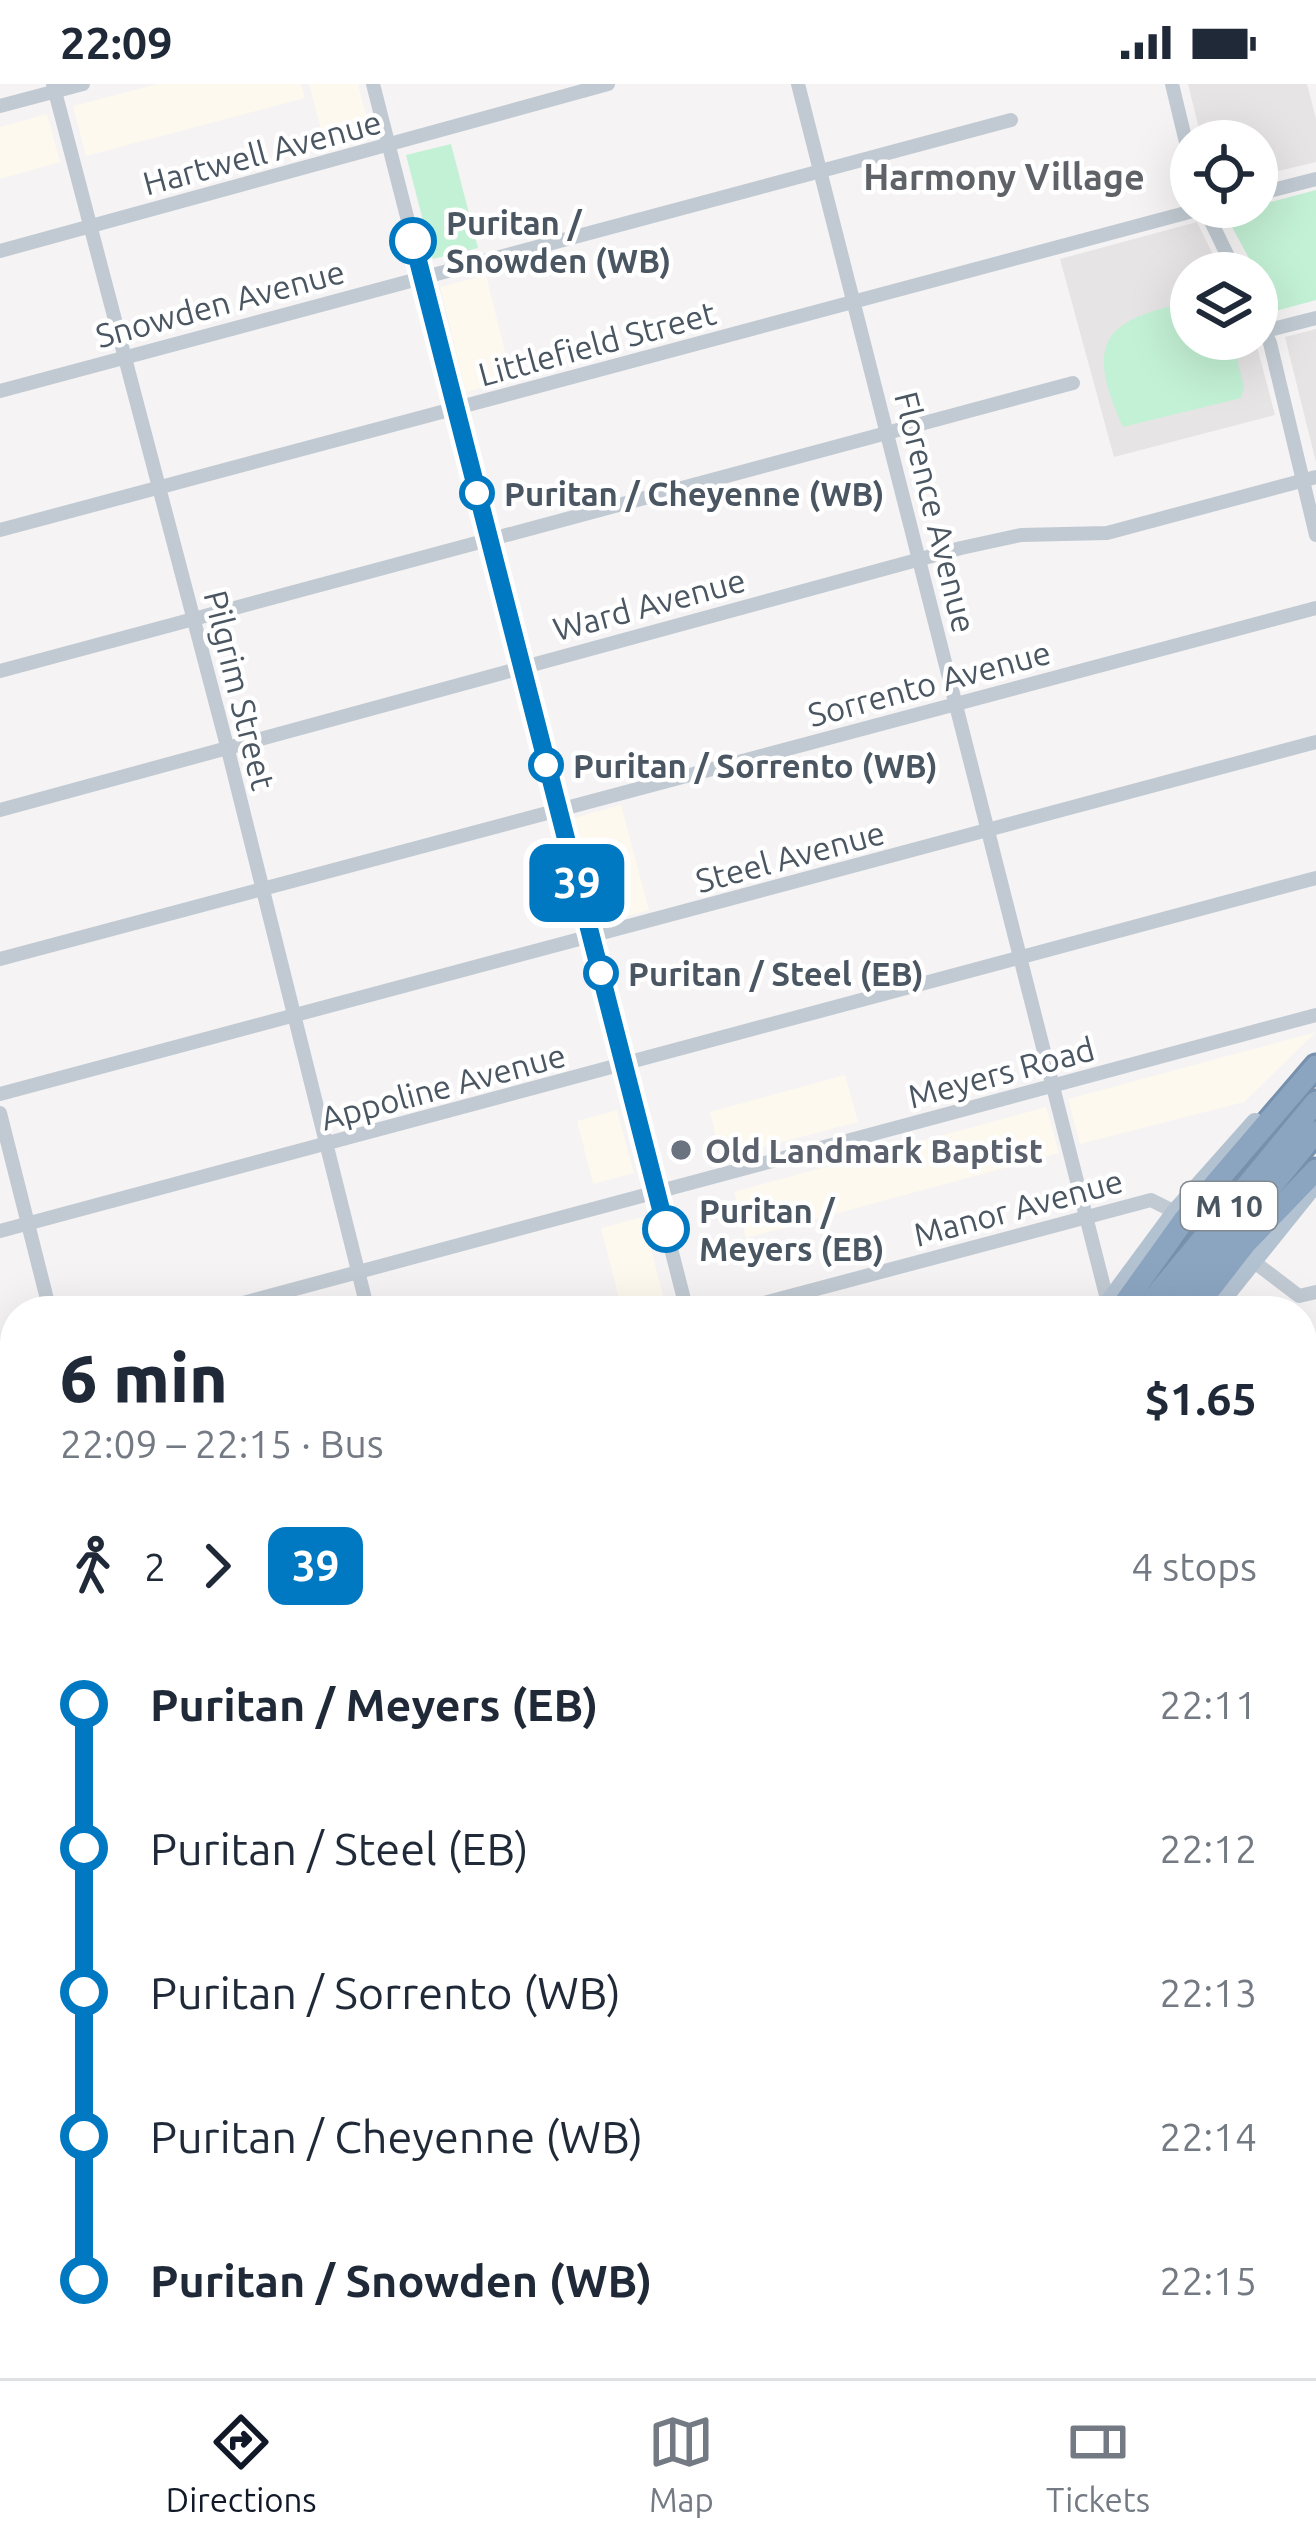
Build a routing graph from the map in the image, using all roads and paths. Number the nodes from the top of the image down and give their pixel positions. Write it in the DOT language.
graph roads {
  1 [pos="83,84"];
  2 [pos="373,84"];
  3 [pos="608,84"];
  4 [pos="798,84"];
  5 [pos="1172,84"];
  6 [pos="54,88"];
  7 [pos="0,106"];
  8 [pos="1011,120"];
  9 [pos="1181,120"];
  10 [pos="388,146"];
  11 [pos="820,170"];
  12 [pos="1316,178"];
  13 [pos="1278,188"];
  14 [pos="1170,216"];
  15 [pos="91,227"];
  16 [pos="0,251"];
  17 [pos="422,277"];
  18 [pos="854,301"];
  19 [pos="1316,318"];
  20 [pos="1278,328"];
  21 [pos="126,357"];
  22 [pos="1274,360"];
  23 [pos="1073,383"];
  24 [pos="0,391"];
  25 [pos="456,409"];
  26 [pos="887,431"];
  27 [pos="1310,478"];
  28 [pos="160,487"];
  29 [pos="0,530"];
  30 [pos="1316,535"];
  31 [pos="489,540"];
  32 [pos="919,560"];
  33 [pos="1316,608"];
  34 [pos="195,619"];
  35 [pos="521,668"];
  36 [pos="0,670"];
  37 [pos="957,703"];
  38 [pos="1316,742"];
  39 [pos="227,746"];
  40 [pos="0,810"];
  41 [pos="558,812"];
  42 [pos="989,831"];
  43 [pos="1316,878"];
  44 [pos="263,888"];
  45 [pos="592,937"];
  46 [pos="1022,955"];
  47 [pos="0,959"];
  48 [pos="294,1014"];
  49 [pos="1316,1015"];
  50 [pos="1316,1062"];
  51 [pos="624,1064"];
  52 [pos="1054,1085"];
  53 [pos="0,1094"];
  54 [pos="1316,1102"];
  55 [pos="0,1113"];
  56 [pos="1316,1132"];
  57 [pos="329,1146"];
  58 [pos="1316,1171"];
  59 [pos="1316,1183"];
  60 [pos="657,1193"];
  61 [pos="1174,1212"];
  62 [pos="1087,1217"];
  63 [pos="28,1223"];
  64 [pos="0,1231"];
  65 [pos="1253,1261"];
  66 [pos="359,1272"];
  67 [pos="1316,1292"];
  68 [pos="46,1296"];
  69 [pos="269,1296"];
  70 [pos="365,1296"];
  71 [pos="683,1296"];
  72 [pos="790,1296"];
  73 [pos="1107,1296"];
  74 [pos="1118,1296"];
  75 [pos="1120,1296"];
  76 [pos="1155,1296"];
  77 [pos="1181,1296"];
  78 [pos="1204,1296"];
  79 [pos="1225,1296"];
  1 -- 6 [label="street"];
  2 -- 10 [label="street"];
  3 -- 10 [label="street, Hartwell Avenue"];
  4 -- 11 [label="street, Florence Avenue"];
  5 -- 9 [label="street"];
  6 -- 7 [label="street"];
  6 -- 15 [label="street, Pilgrim Street"];
  8 -- 11 [label="street, Snowden Avenue"];
  10 -- 15 [label="street, Hartwell Avenue"];
  10 -- 17 [label="street"];
  11 -- 17 [label="street, Snowden Avenue"];
  11 -- 18 [label="street, Florence Avenue"];
  12 -- 13 [label="street"];
  14 -- 18 [label="street, Littlefield Street"];
  15 -- 16 [label="street, Hartwell Avenue"];
  15 -- 21 [label="street, Pilgrim Street"];
  17 -- 21 [label="street, Snowden Avenue"];
  17 -- 25 [label="street"];
  18 -- 25 [label="street, Littlefield Street"];
  18 -- 26 [label="street, Florence Avenue"];
  19 -- 20 [label="street"];
  21 -- 24 [label="street, Snowden Avenue"];
  21 -- 28 [label="street, Pilgrim Street"];
  22 -- 27 [label="street"];
  23 -- 26 [label="street"];
  25 -- 28 [label="street, Littlefield Street"];
  25 -- 31 [label="street"];
  26 -- 31 [label="street"];
  26 -- 32 [label="street, Florence Avenue"];
  27 -- 30 [label="street"];
  27 -- 32 [label="street, Ward Avenue"];
  28 -- 29 [label="street, Littlefield Street"];
  28 -- 34 [label="street, Pilgrim Street"];
  31 -- 34 [label="street"];
  31 -- 35 [label="street"];
  32 -- 35 [label="street, Ward Avenue"];
  32 -- 37 [label="street, Florence Avenue"];
  33 -- 37 [label="street, Sorrento Avenue"];
  34 -- 36 [label="street"];
  34 -- 39 [label="street, Pilgrim Street"];
  35 -- 39 [label="street, Ward Avenue"];
  35 -- 41 [label="street"];
  37 -- 41 [label="street, Sorrento Avenue"];
  37 -- 42 [label="street, Florence Avenue"];
  38 -- 42 [label="street, Steel Avenue"];
  39 -- 40 [label="street, Ward Avenue"];
  39 -- 44 [label="street, Pilgrim Street"];
  41 -- 44 [label="street, Sorrento Avenue"];
  41 -- 45 [label="street"];
  42 -- 45 [label="street, Steel Avenue"];
  42 -- 46 [label="street, Florence Avenue"];
  43 -- 46 [label="street, Appoline Avenue"];
  44 -- 47 [label="street, Sorrento Avenue"];
  44 -- 48 [label="street, Pilgrim Street"];
  45 -- 48 [label="street, Steel Avenue"];
  45 -- 51 [label="street"];
  46 -- 51 [label="street, Appoline Avenue"];
  46 -- 52 [label="street, Florence Avenue"];
  48 -- 53 [label="street, Steel Avenue"];
  48 -- 57 [label="street, Pilgrim Street"];
  49 -- 52 [label="street, Meyers Road"];
  50 -- 61 [label="main road"];
  50 -- 75 [label="highway"];
  51 -- 57 [label="street, Appoline Avenue"];
  51 -- 60 [label="street"];
  52 -- 60 [label="street, Meyers Road"];
  52 -- 62 [label="street, Florence Avenue"];
  54 -- 76 [label="highway, M 10"];
  55 -- 63 [label="street"];
  56 -- 77 [label="highway, M 10"];
  57 -- 63 [label="street, Appoline Avenue"];
  57 -- 66 [label="street, Pilgrim Street"];
  58 -- 78 [label="highway"];
  59 -- 65 [label="main road"];
  60 -- 66 [label="street, Meyers Road"];
  60 -- 71 [label="street"];
  61 -- 62 [label="street, Manor Avenue"];
  61 -- 74 [label="main road"];
  62 -- 72 [label="street, Manor Avenue"];
  62 -- 73 [label="street, Florence Avenue"];
  63 -- 64 [label="street, Appoline Avenue"];
  63 -- 68 [label="street"];
  65 -- 67 [label="street"];
  65 -- 79 [label="main road"];
  66 -- 69 [label="street, Meyers Road"];
  66 -- 70 [label="street, Pilgrim Street"];
}
